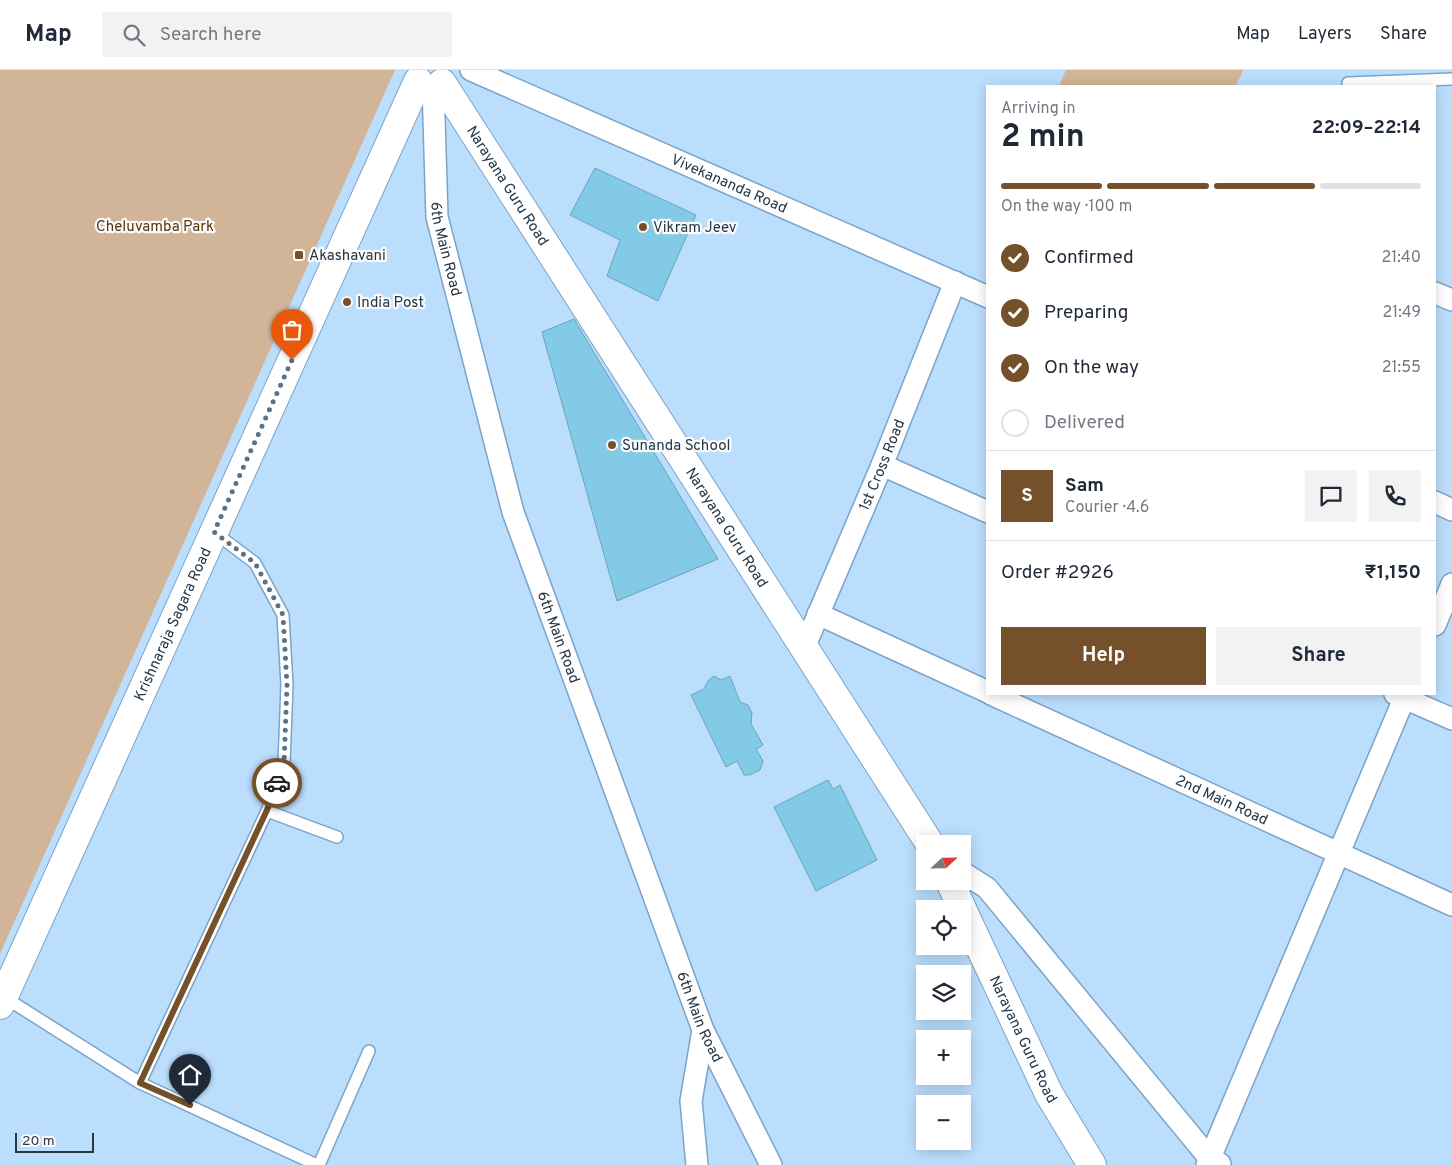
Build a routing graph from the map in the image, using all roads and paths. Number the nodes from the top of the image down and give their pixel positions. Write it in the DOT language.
graph roads {
  1 [pos="471,70"];
  2 [pos="432,78"];
  3 [pos="1452,79"];
  4 [pos="1348,85"];
  5 [pos="955,282"];
  6 [pos="1436,293"];
  7 [pos="986,296"];
  8 [pos="1452,300"];
  9 [pos="882,465"];
  10 [pos="1436,502"];
  11 [pos="1452,510"];
  12 [pos="986,511"];
  13 [pos="214,532"];
  14 [pos="1452,584"];
  15 [pos="818,614"];
  16 [pos="1436,623"];
  17 [pos="804,648"];
  18 [pos="986,691"];
  19 [pos="993,695"];
  20 [pos="1402,695"];
  21 [pos="1452,719"];
  22 [pos="267,810"];
  23 [pos="924,835"];
  24 [pos="337,837"];
  25 [pos="1339,853"];
  26 [pos="971,878"];
  27 [pos="1452,905"];
  28 [pos="971,928"];
  29 [pos="2,1001"];
  30 [pos="704,1030"];
  31 [pos="369,1051"];
  32 [pos="140,1083"];
  33 [pos="1213,1163"];
  34 [pos="318,1165"];
  35 [pos="697,1165"];
  36 [pos="770,1165"];
  37 [pos="1092,1165"];
  1 -- 5 [label="street, Vivekananda Road"];
  2 -- 13 [label="street, Krishnaraja Sagara Road"];
  2 -- 17 [label="street, Narayana Guru Road"];
  2 -- 30 [label="street, 6th Main Road"];
  3 -- 4 [label="lane"];
  5 -- 7 [label="street, Vivekananda Road"];
  5 -- 9 [label="street, 1st Cross Road"];
  6 -- 8 [label="street"];
  9 -- 12 [label="street"];
  9 -- 15 [label="street, 1st Cross Road"];
  10 -- 11 [label="street"];
  13 -- 22 [label="lane"];
  13 -- 29 [label="street, Krishnaraja Sagara Road"];
  14 -- 16 [label="street"];
  15 -- 17 [label="street, 1st Cross Road"];
  15 -- 18 [label="street"];
  17 -- 23 [label="street, Narayana Guru Road"];
  19 -- 25 [label="street, 2nd Main Road"];
  20 -- 21 [label="street"];
  20 -- 25 [label="street"];
  22 -- 24 [label="lane"];
  22 -- 32 [label="lane"];
  25 -- 27 [label="street, 2nd Main Road"];
  25 -- 33 [label="street"];
  26 -- 33 [label="street"];
  28 -- 37 [label="street, Narayana Guru Road"];
  29 -- 32 [label="lane"];
  30 -- 35 [label="street"];
  30 -- 36 [label="street, 6th Main Road"];
  31 -- 34 [label="lane"];
  32 -- 34 [label="lane"];
}
